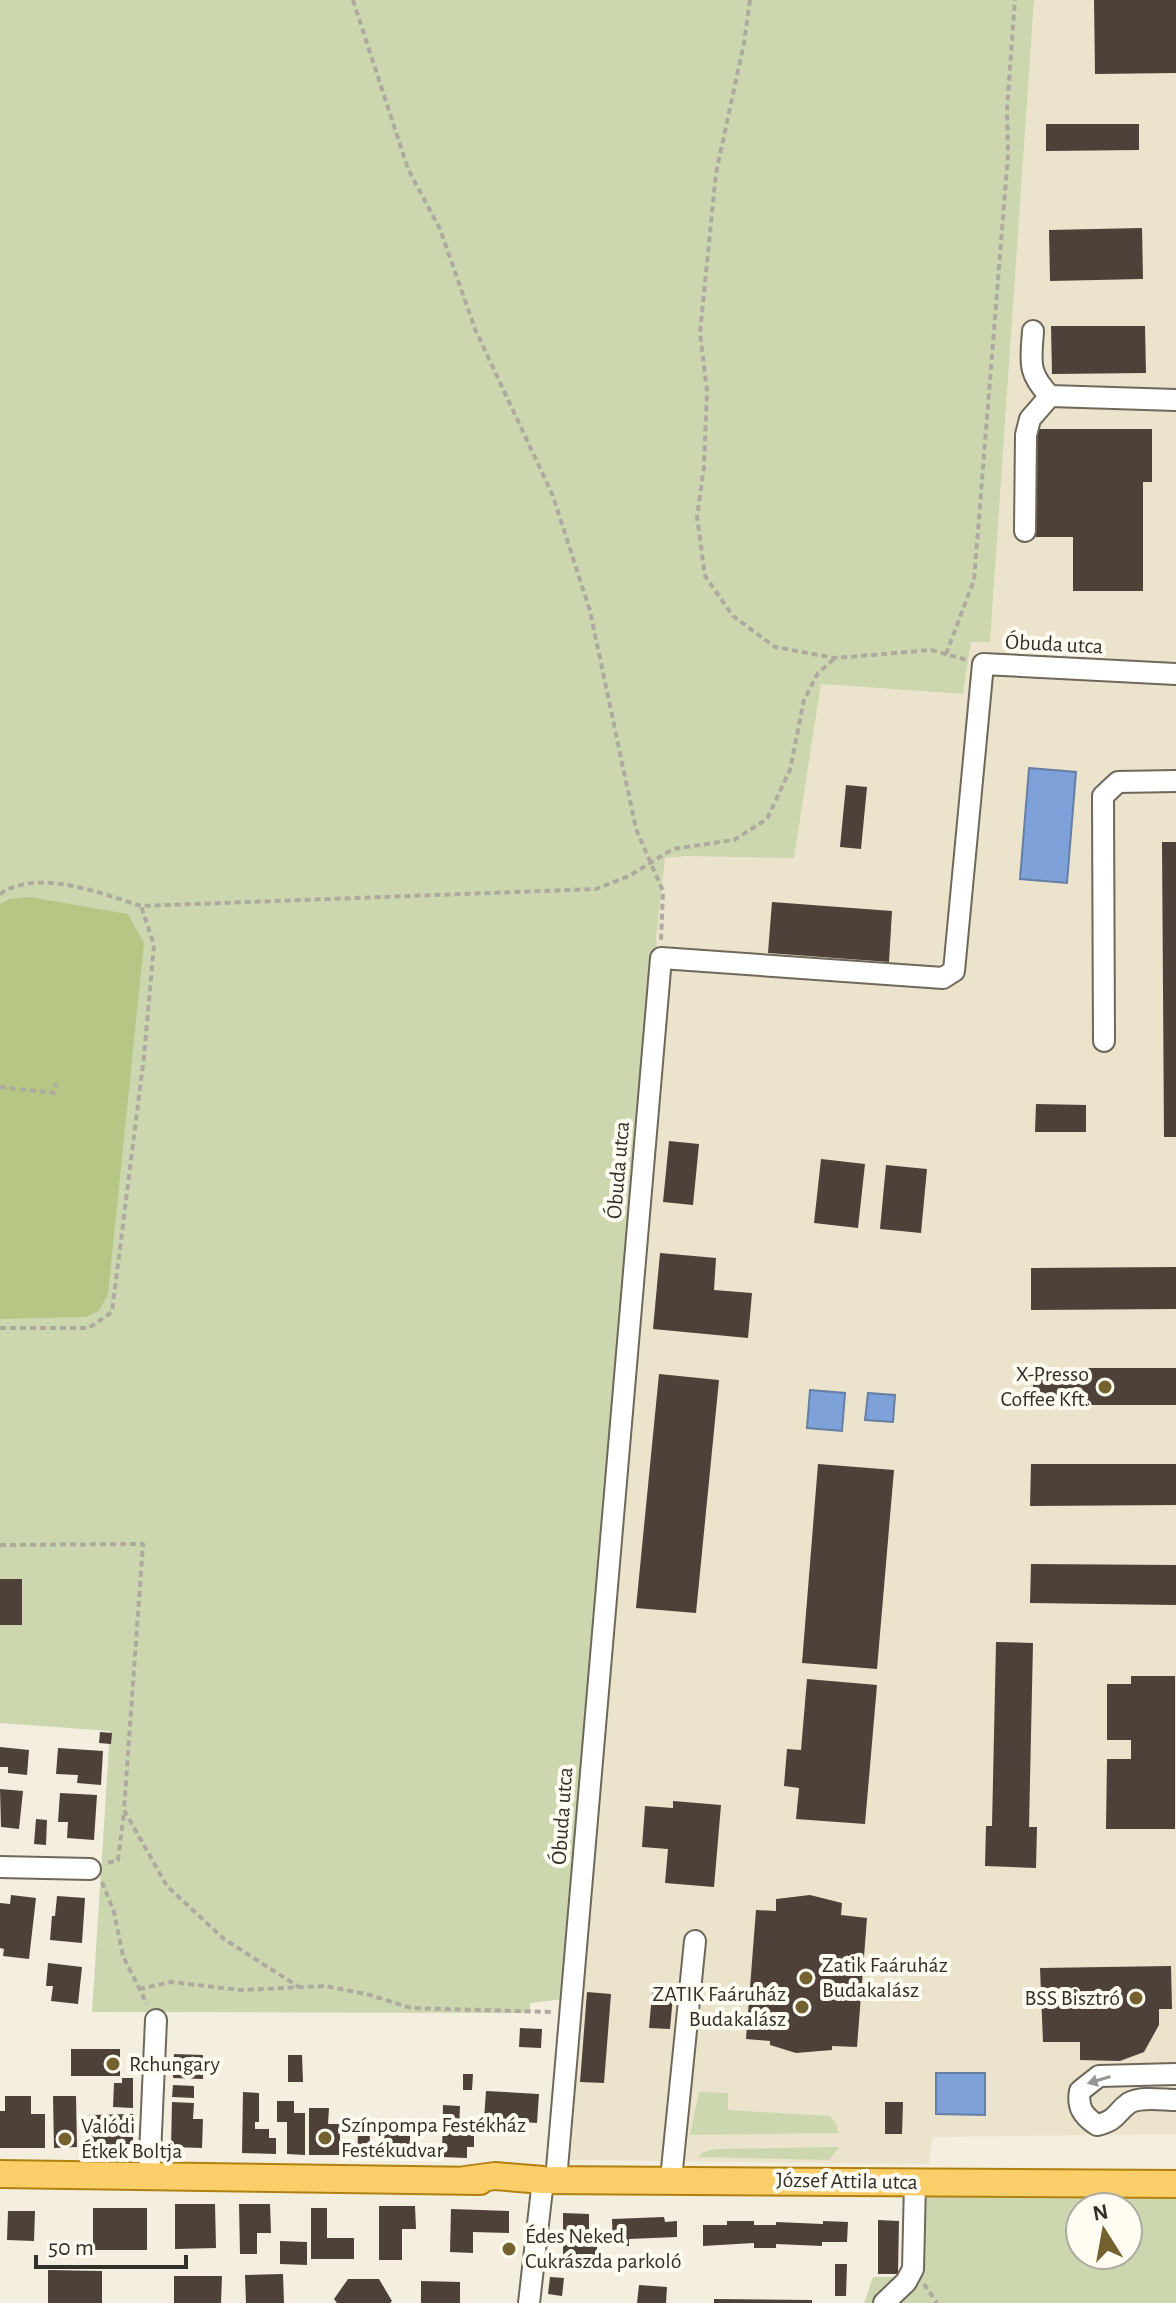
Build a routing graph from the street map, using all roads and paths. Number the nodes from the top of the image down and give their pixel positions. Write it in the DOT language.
graph roads {
  1 [pos="353,0"];
  2 [pos="750,0"];
  3 [pos="1015,0"];
  4 [pos="1033,331"];
  5 [pos="1050,396"];
  6 [pos="1176,400"];
  7 [pos="1025,531"];
  8 [pos="946,654"];
  9 [pos="835,658"];
  10 [pos="983,664"];
  11 [pos="1176,674"];
  12 [pos="1176,781"];
  13 [pos="651,861"];
  14 [pos="0,894"];
  15 [pos="141,906"];
  16 [pos="661,958"];
  17 [pos="1104,1041"];
  18 [pos="56,1083"];
  19 [pos="0,1087"];
  20 [pos="0,1328"];
  21 [pos="0,1545"];
  22 [pos="124,1810"];
  23 [pos="0,1867"];
  24 [pos="90,1869"];
  25 [pos="695,1941"];
  26 [pos="299,1987"];
  27 [pos="139,1989"];
  28 [pos="571,2011"];
  29 [pos="156,2020"];
  30 [pos="1176,2074"];
  31 [pos="1176,2100"];
  32 [pos="0,2174"];
  33 [pos="149,2177"];
  34 [pos="671,2179"];
  35 [pos="539,2180"];
  36 [pos="915,2182"];
  37 [pos="1176,2184"];
  38 [pos="529,2303"];
  39 [pos="884,2303"];
  1 -- 13 [label="path"];
  2 -- 9 [label="path"];
  3 -- 8 [label="path"];
  4 -- 5 [label="street"];
  5 -- 6 [label="street"];
  5 -- 7 [label="street"];
  8 -- 9 [label="path"];
  8 -- 10 [label="path"];
  9 -- 13 [label="path"];
  10 -- 11 [label="street, Óbuda utca"];
  10 -- 16 [label="street, Óbuda utca"];
  12 -- 17 [label="street"];
  13 -- 15 [label="path"];
  13 -- 16 [label="path"];
  14 -- 15 [label="path"];
  15 -- 20 [label="path"];
  16 -- 28 [label="street, Óbuda utca"];
  18 -- 19 [label="path"];
  21 -- 22 [label="path"];
  22 -- 24 [label="path"];
  22 -- 26 [label="path"];
  23 -- 24 [label="street"];
  24 -- 27 [label="path"];
  25 -- 34 [label="street"];
  26 -- 27 [label="path"];
  26 -- 28 [label="path"];
  27 -- 29 [label="path"];
  28 -- 35 [label="street, Óbuda utca"];
  29 -- 33 [label="street"];
  30 -- 31 [label="street, one-way"];
  32 -- 33 [label="main road, József Attila utca"];
  33 -- 35 [label="main road, József Attila utca"];
  34 -- 35 [label="main road, József Attila utca"];
  34 -- 36 [label="main road, József Attila utca"];
  35 -- 38 [label="street, Óbuda utca"];
  36 -- 37 [label="main road, József Attila utca"];
  36 -- 39 [label="street"];
}
